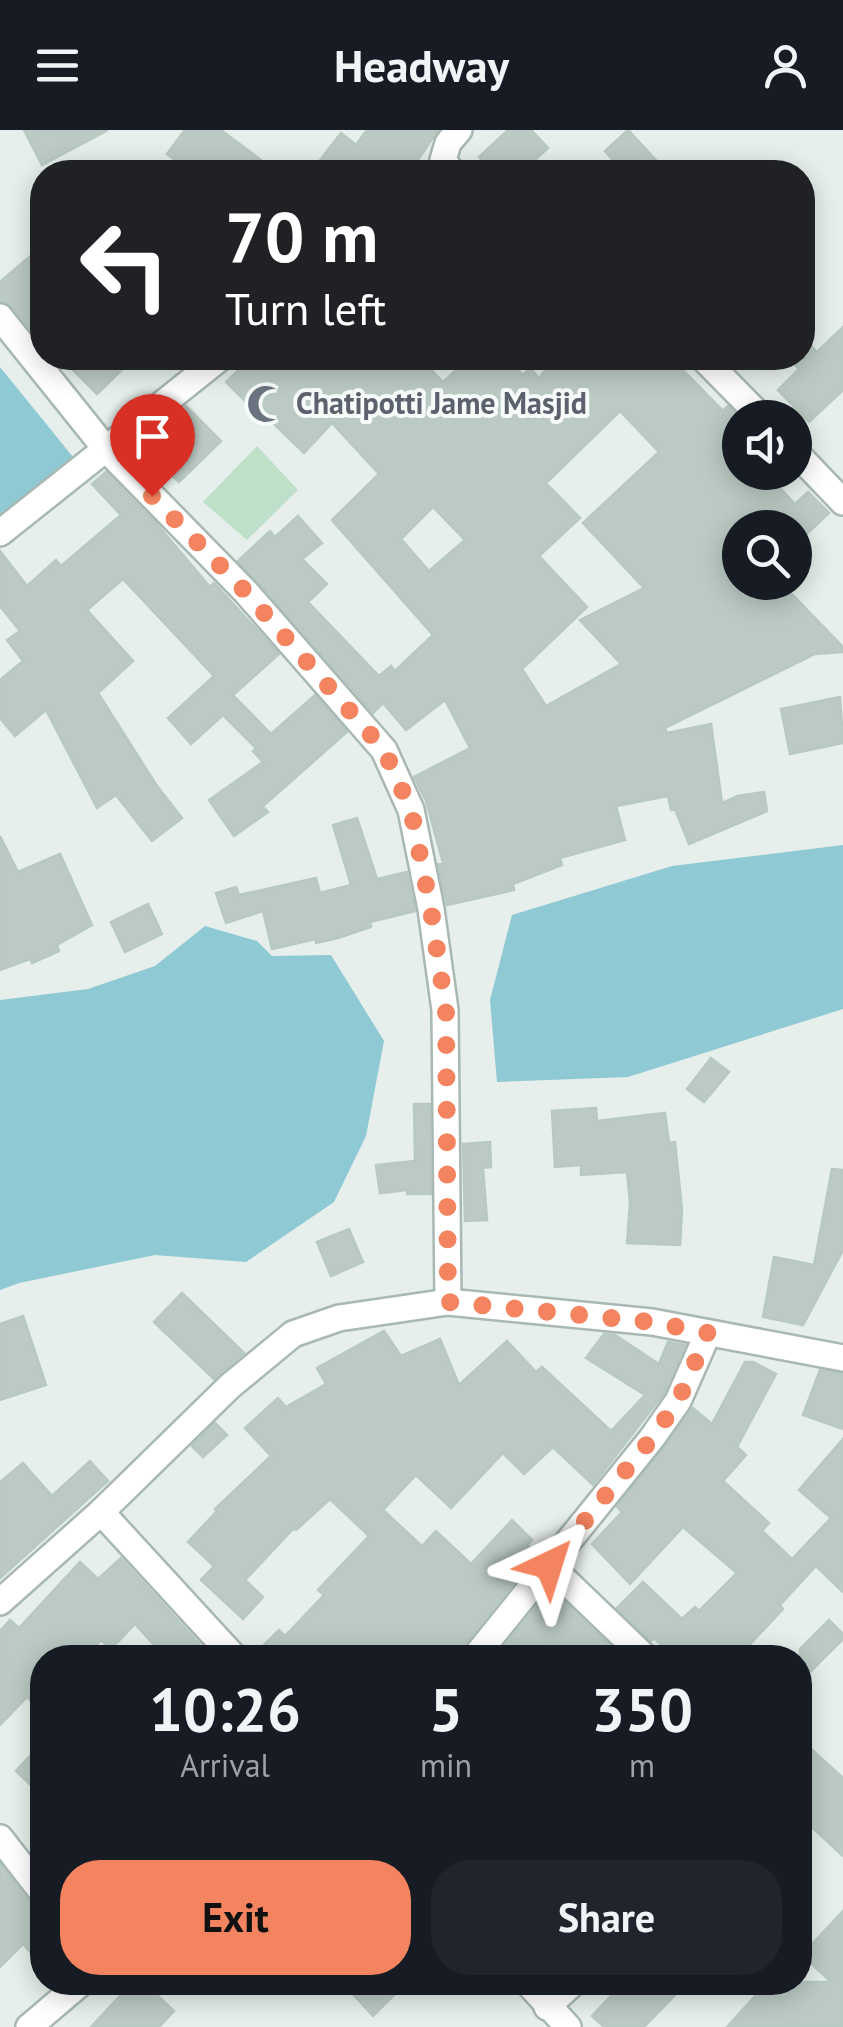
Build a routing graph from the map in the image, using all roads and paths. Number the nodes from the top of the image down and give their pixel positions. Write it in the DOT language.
graph roads {
  1 [pos="458,130"];
  2 [pos="444,160"];
  3 [pos="0,317"];
  4 [pos="30,354"];
  5 [pos="42,370"];
  6 [pos="205,370"];
  7 [pos="715,370"];
  8 [pos="744,400"];
  9 [pos="105,448"];
  10 [pos="812,470"];
  11 [pos="843,502"];
  12 [pos="0,533"];
  13 [pos="448,1302"];
  14 [pos="708,1333"];
  15 [pos="843,1358"];
  16 [pos="101,1512"];
  17 [pos="549,1565"];
  18 [pos="0,1602"];
  19 [pos="223,1645"];
  20 [pos="484,1645"];
  21 [pos="632,1645"];
  22 [pos="0,1838"];
  23 [pos="30,1877"];
  24 [pos="67,1995"];
  25 [pos="537,1995"];
  26 [pos="560,1995"];
  27 [pos="547,2007"];
  28 [pos="29,2027"];
  29 [pos="568,2027"];
  1 -- 2 [label="street"];
  3 -- 4 [label="street"];
  5 -- 9 [label="street"];
  6 -- 9 [label="street"];
  7 -- 8 [label="street"];
  9 -- 12 [label="street"];
  9 -- 13 [label="street"];
  10 -- 11 [label="street"];
  13 -- 14 [label="street"];
  13 -- 16 [label="street"];
  14 -- 15 [label="street"];
  14 -- 17 [label="street"];
  16 -- 18 [label="street"];
  16 -- 19 [label="street"];
  17 -- 20 [label="street"];
  17 -- 21 [label="street"];
  22 -- 23 [label="street"];
  24 -- 28 [label="street"];
  25 -- 27 [label="street"];
  26 -- 27 [label="street"];
  27 -- 29 [label="street"];
}
